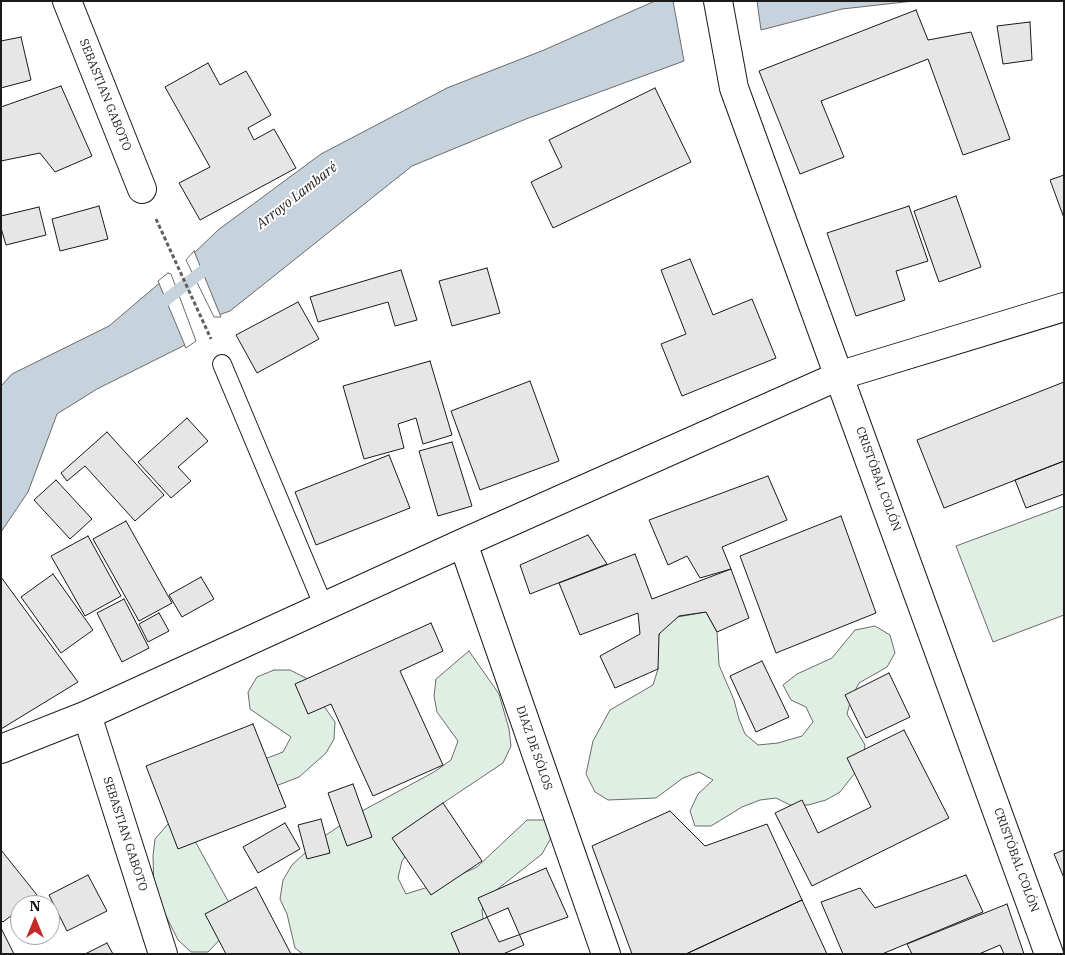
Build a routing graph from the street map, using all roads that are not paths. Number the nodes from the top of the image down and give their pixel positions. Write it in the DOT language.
graph roads {
  1 [pos="67,1"];
  2 [pos="718,1"];
  3 [pos="142,189"];
  4 [pos="1064,307"];
  5 [pos="222,364"];
  6 [pos="840,375"];
  7 [pos="463,543"];
  8 [pos="324,606"];
  9 [pos="86,715"];
  10 [pos="1,749"];
  11 [pos="163,954"];
  12 [pos="606,954"];
  13 [pos="1050,954"];
  1 -- 3 [label="street, SEBASTIAN GABOTO"];
  2 -- 6 [label="street, CRISTÓBAL COLÓN"];
  4 -- 6 [label="street"];
  5 -- 8 [label="lane"];
  6 -- 7 [label="street"];
  6 -- 13 [label="street, CRISTÓBAL COLÓN"];
  7 -- 8 [label="street"];
  7 -- 12 [label="street, DIAZ DE SÓLOS"];
  8 -- 9 [label="street"];
  9 -- 10 [label="street"];
  9 -- 11 [label="street, SEBASTIAN GABOTO"];
}
